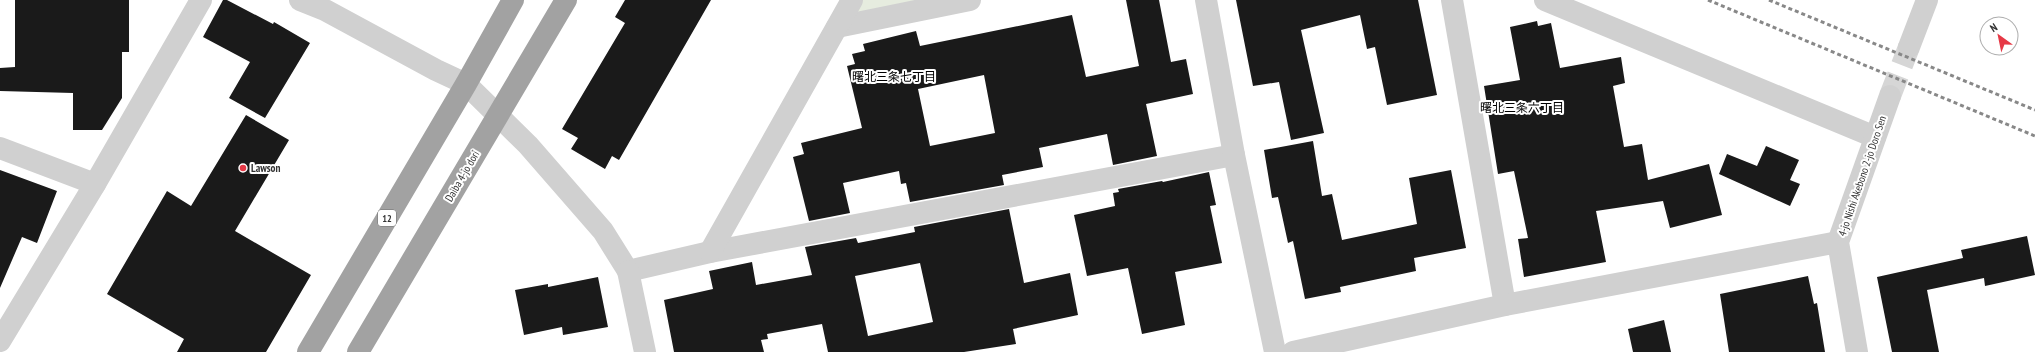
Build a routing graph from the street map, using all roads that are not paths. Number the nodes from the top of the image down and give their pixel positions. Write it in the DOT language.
graph roads {
  1 [pos="201,0"];
  2 [pos="300,0"];
  3 [pos="514,0"];
  4 [pos="566,0"];
  5 [pos="852,0"];
  6 [pos="970,0"];
  7 [pos="1206,0"];
  8 [pos="1452,0"];
  9 [pos="1545,0"];
  10 [pos="1927,0"];
  11 [pos="838,27"];
  12 [pos="1909,47"];
  13 [pos="466,84"];
  14 [pos="1890,96"];
  15 [pos="498,115"];
  16 [pos="1875,137"];
  17 [pos="0,148"];
  18 [pos="1234,155"];
  19 [pos="95,184"];
  20 [pos="1838,242"];
  21 [pos="710,252"];
  22 [pos="628,270"];
  23 [pos="1505,306"];
  24 [pos="0,342"];
  25 [pos="308,352"];
  26 [pos="358,352"];
  27 [pos="645,352"];
  28 [pos="1275,352"];
  29 [pos="1293,352"];
  30 [pos="1857,352"];
  1 -- 19 [label="street"];
  2 -- 13 [label="street"];
  3 -- 13 [label="highway, 12"];
  4 -- 15 [label="highway, Daiba 4-jo dori"];
  5 -- 11 [label="street"];
  6 -- 11 [label="street"];
  7 -- 18 [label="street"];
  8 -- 23 [label="street"];
  9 -- 16 [label="street"];
  10 -- 12 [label="street"];
  11 -- 21 [label="street"];
  13 -- 15 [label="street"];
  13 -- 25 [label="highway, 12"];
  14 -- 16 [label="street, 4-jo Nishi Akebono 2-jo Doro Sen"];
  15 -- 22 [label="street"];
  15 -- 26 [label="highway, Daiba 4-jo dori"];
  16 -- 20 [label="street, 4-jo Nishi Akebono 2-jo Doro Sen"];
  17 -- 19 [label="street"];
  18 -- 21 [label="street"];
  18 -- 28 [label="street"];
  19 -- 24 [label="street"];
  20 -- 23 [label="street"];
  20 -- 30 [label="street, 4-jo Nishi Akebono 2-jo Doro Sen"];
  21 -- 22 [label="street"];
  22 -- 27 [label="street"];
  23 -- 29 [label="street"];
}
